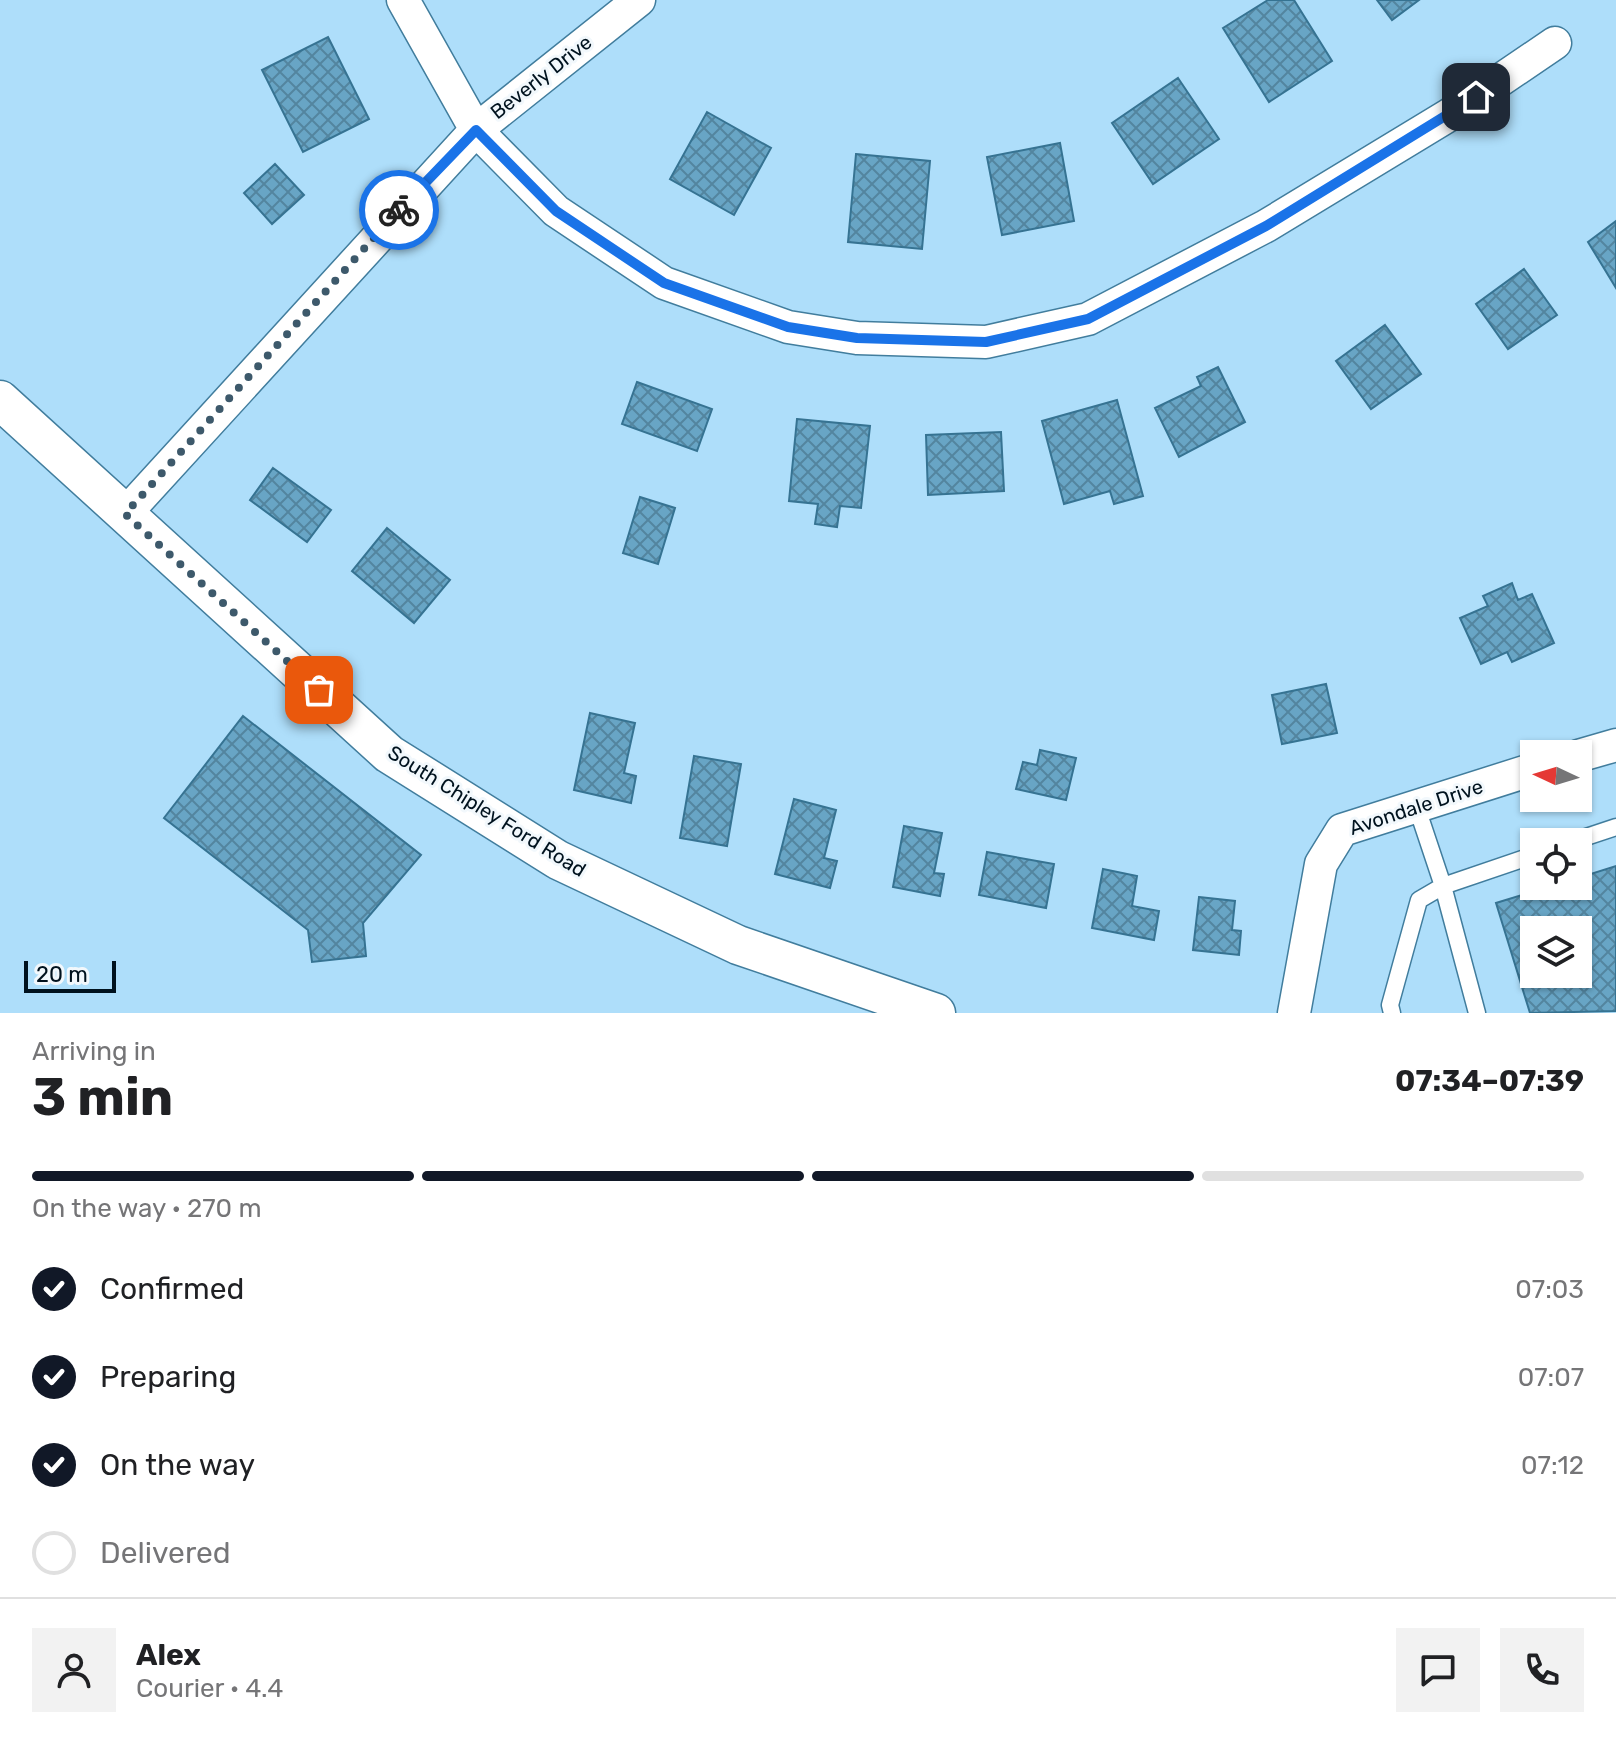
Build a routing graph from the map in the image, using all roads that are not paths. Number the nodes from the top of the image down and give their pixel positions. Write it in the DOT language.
graph roads {
  1 [pos="403,0"];
  2 [pos="639,0"];
  3 [pos="1555,43"];
  4 [pos="476,130"];
  5 [pos="0,400"];
  6 [pos="125,514"];
  7 [pos="1616,745"];
  8 [pos="1592,752"];
  9 [pos="1520,773"];
  10 [pos="1416,805"];
  11 [pos="1616,827"];
  12 [pos="1592,835"];
  13 [pos="1520,860"];
  14 [pos="1443,886"];
  15 [pos="936,1013"];
  16 [pos="1294,1013"];
  17 [pos="1392,1013"];
  18 [pos="1477,1013"];
  1 -- 4 [label="street"];
  2 -- 4 [label="street, Beverly Drive"];
  3 -- 4 [label="street"];
  4 -- 6 [label="street, Beverly Drive"];
  5 -- 6 [label="street, South Chipley Ford Road"];
  6 -- 15 [label="street, South Chipley Ford Road"];
  7 -- 8 [label="street"];
  9 -- 10 [label="street, Avondale Drive"];
  10 -- 14 [label="lane"];
  10 -- 16 [label="street, Avondale Drive"];
  11 -- 12 [label="lane"];
  13 -- 14 [label="lane"];
  14 -- 17 [label="lane"];
  14 -- 18 [label="lane"];
}
